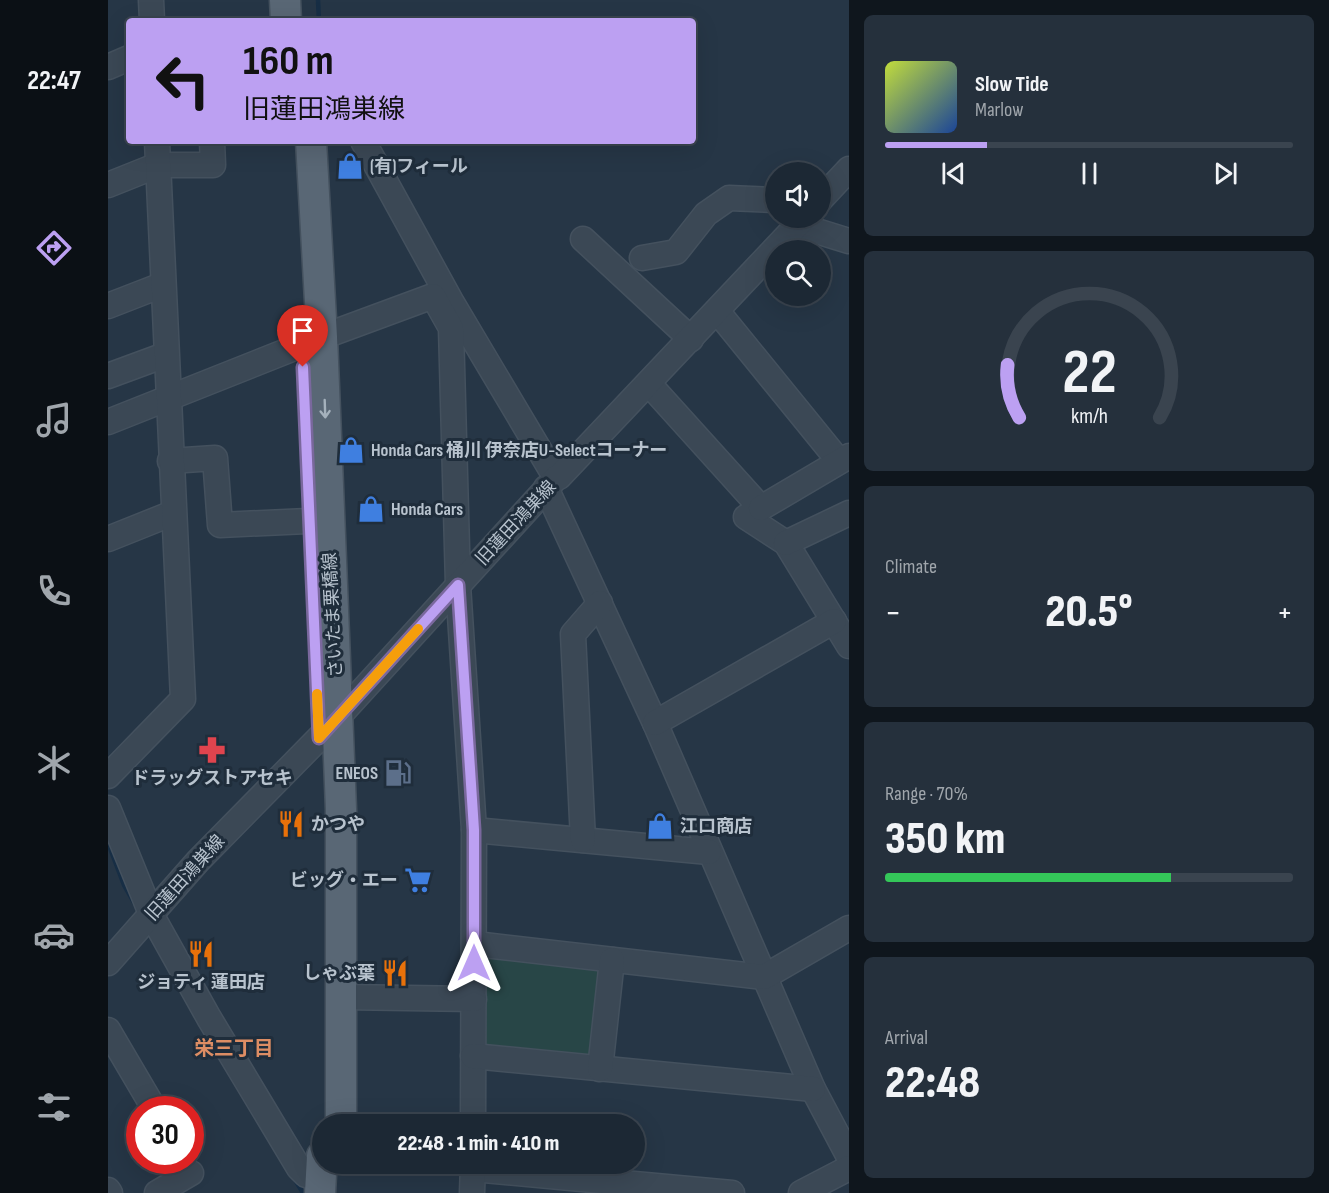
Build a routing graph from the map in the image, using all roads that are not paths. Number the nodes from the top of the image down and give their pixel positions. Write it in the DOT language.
graph roads {
  1 [pos="151,0"];
  2 [pos="285,0"];
  3 [pos="305,0"];
  4 [pos="152,18"];
  5 [pos="286,18"];
  6 [pos="306,18"];
  7 [pos="126,59"];
  8 [pos="108,67"];
  9 [pos="157,144"];
  10 [pos="212,144"];
  11 [pos="292,144"];
  12 [pos="311,144"];
  13 [pos="365,144"];
  14 [pos="158,165"];
  15 [pos="849,169"];
  16 [pos="108,185"];
  17 [pos="831,188"];
  18 [pos="765,200"];
  19 [pos="794,228"];
  20 [pos="817,228"];
  21 [pos="583,239"];
  22 [pos="849,241"];
  23 [pos="642,258"];
  24 [pos="162,285"];
  25 [pos="108,306"];
  26 [pos="447,306"];
  27 [pos="717,311"];
  28 [pos="691,339"];
  29 [pos="313,341"];
  30 [pos="165,355"];
  31 [pos="108,376"];
  32 [pos="649,384"];
  33 [pos="168,398"];
  34 [pos="108,422"];
  35 [pos="844,458"];
  36 [pos="170,461"];
  37 [pos="551,483"];
  38 [pos="761,508"];
  39 [pos="173,513"];
  40 [pos="849,513"];
  41 [pos="319,520"];
  42 [pos="108,538"];
  43 [pos="786,543"];
  44 [pos="458,585"];
  45 [pos="600,603"];
  46 [pos="834,621"];
  47 [pos="849,646"];
  48 [pos="663,718"];
  49 [pos="328,728"];
  50 [pos="108,776"];
  51 [pos="108,808"];
  52 [pos="474,830"];
  53 [pos="583,840"];
  54 [pos="709,852"];
  55 [pos="146,922"];
  56 [pos="849,927"];
  57 [pos="475,944"];
  58 [pos="612,960"];
  59 [pos="108,963"];
  60 [pos="764,977"];
  61 [pos="340,997"];
  62 [pos="474,999"];
  63 [pos="108,1030"];
  64 [pos="473,1056"];
  65 [pos="600,1069"];
  66 [pos="813,1089"];
  67 [pos="146,1096"];
  68 [pos="324,1114"];
  69 [pos="341,1114"];
  70 [pos="473,1114"];
  71 [pos="849,1157"];
  72 [pos="849,1168"];
  73 [pos="473,1174"];
  74 [pos="543,1174"];
  75 [pos="191,1176"];
  76 [pos="329,1177"];
  77 [pos="157,1193"];
  78 [pos="472,1193"];
  79 [pos="732,1193"];
  80 [pos="801,1193"];
  1 -- 4 [label="street"];
  2 -- 5 [label="main road"];
  3 -- 6 [label="main road"];
  7 -- 8 [label="street"];
  9 -- 14 [label="street"];
  10 -- 14 [label="street"];
  11 -- 29 [label="main road, さいたま栗橋線"];
  12 -- 29 [label="main road, さいたま栗橋線"];
  13 -- 26 [label="street"];
  14 -- 16 [label="street"];
  14 -- 24 [label="street"];
  15 -- 17 [label="street"];
  18 -- 23 [label="street"];
  19 -- 27 [label="street, 旧蓮田鴻巣線"];
  20 -- 22 [label="street"];
  21 -- 28 [label="street"];
  24 -- 25 [label="street"];
  24 -- 30 [label="street"];
  26 -- 29 [label="street"];
  26 -- 37 [label="street"];
  26 -- 44 [label="street"];
  27 -- 28 [label="street, 旧蓮田鴻巣線"];
  27 -- 35 [label="street"];
  28 -- 32 [label="street, 旧蓮田鴻巣線"];
  29 -- 33 [label="street"];
  29 -- 41 [label="main road, さいたま栗橋線"];
  30 -- 31 [label="street"];
  30 -- 33 [label="street"];
  32 -- 37 [label="street, 旧蓮田鴻巣線"];
  32 -- 38 [label="street"];
  33 -- 34 [label="street"];
  33 -- 36 [label="street"];
  35 -- 38 [label="street"];
  36 -- 39 [label="street"];
  36 -- 41 [label="street"];
  37 -- 44 [label="street, 旧蓮田鴻巣線"];
  37 -- 45 [label="street"];
  38 -- 43 [label="street"];
  39 -- 42 [label="street"];
  39 -- 50 [label="street"];
  40 -- 43 [label="street"];
  41 -- 49 [label="main road, さいたま栗橋線"];
  43 -- 46 [label="street"];
  44 -- 49 [label="street, 旧蓮田鴻巣線"];
  44 -- 52 [label="street"];
  45 -- 48 [label="street"];
  45 -- 53 [label="street"];
  46 -- 47 [label="street"];
  46 -- 48 [label="street"];
  48 -- 54 [label="street"];
  49 -- 55 [label="street, 旧蓮田鴻巣線"];
  49 -- 61 [label="main road, さいたま栗橋線"];
  49 -- 68 [label="main road, さいたま栗橋線"];
  51 -- 55 [label="street"];
  52 -- 53 [label="street"];
  52 -- 57 [label="street"];
  53 -- 54 [label="street"];
  54 -- 60 [label="street"];
  55 -- 59 [label="street, 旧蓮田鴻巣線"];
  55 -- 76 [label="street"];
  56 -- 60 [label="street"];
  57 -- 58 [label="street"];
  57 -- 62 [label="street"];
  58 -- 60 [label="street"];
  58 -- 65 [label="street"];
  60 -- 66 [label="street"];
  61 -- 62 [label="street"];
  61 -- 69 [label="main road, さいたま栗橋線"];
  62 -- 64 [label="street"];
  63 -- 67 [label="street"];
  64 -- 65 [label="street"];
  64 -- 70 [label="street"];
  65 -- 66 [label="street"];
  66 -- 71 [label="street"];
  72 -- 80 [label="street"];
  73 -- 78 [label="street"];
  74 -- 79 [label="street"];
  75 -- 77 [label="street"];
}
